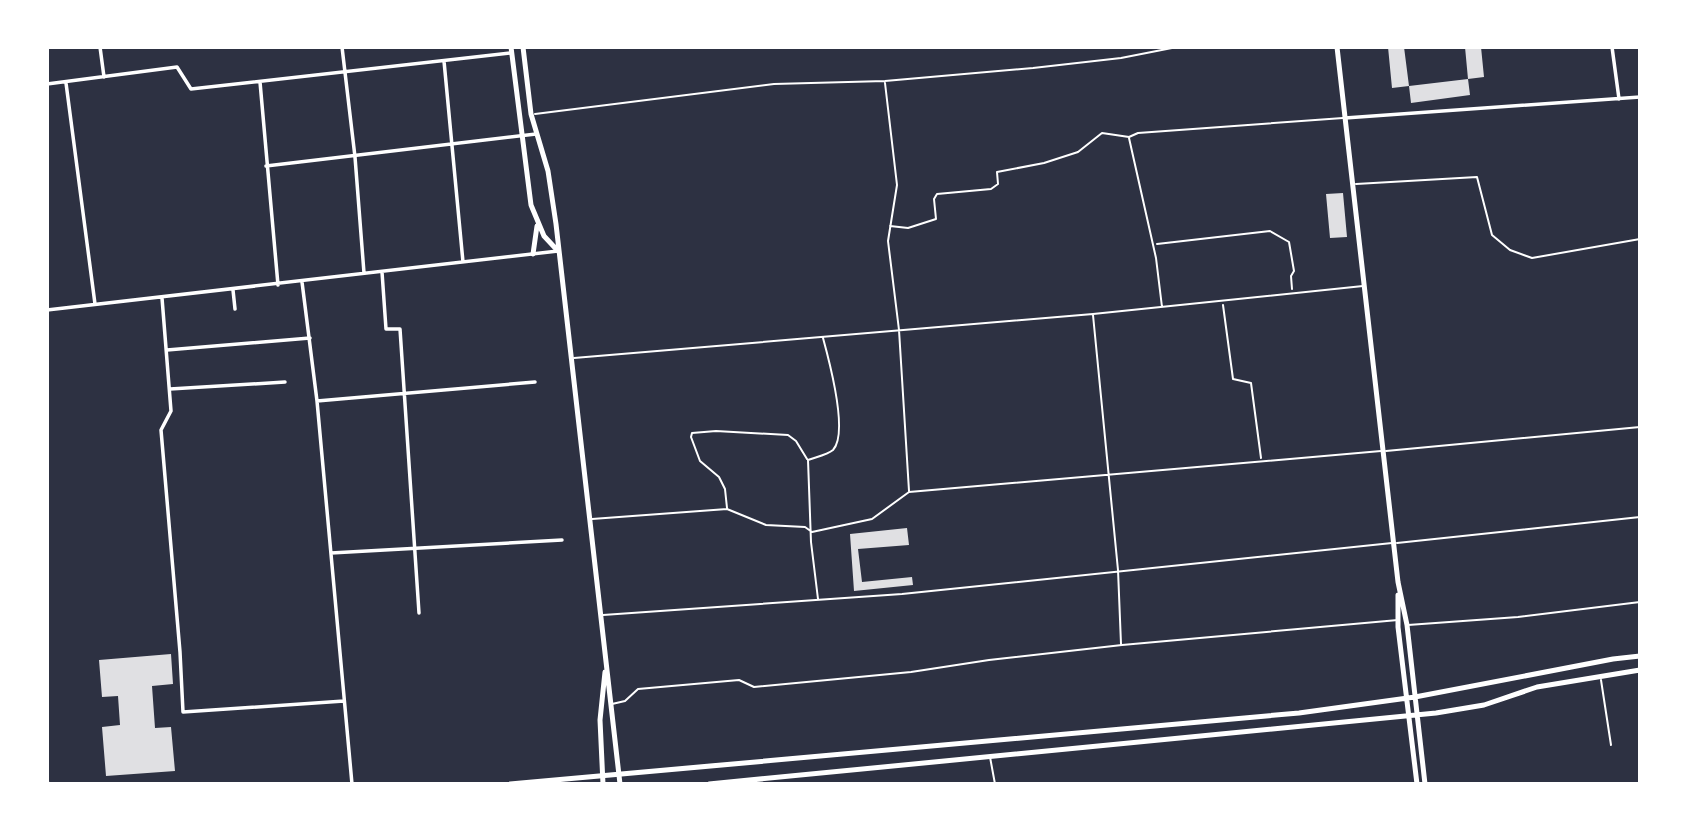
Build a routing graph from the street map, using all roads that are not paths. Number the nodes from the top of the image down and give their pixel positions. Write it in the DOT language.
graph roads {
  1 [pos="100,47"];
  2 [pos="342,47"];
  3 [pos="523,47"];
  4 [pos="1177,47"];
  5 [pos="1337,47"];
  6 [pos="1612,47"];
  7 [pos="511,50"];
  8 [pos="444,61"];
  9 [pos="344,71"];
  10 [pos="104,77"];
  11 [pos="885,81"];
  12 [pos="260,82"];
  13 [pos="66,83"];
  14 [pos="47,84"];
  15 [pos="1640,97"];
  16 [pos="1619,99"];
  17 [pos="531,114"];
  18 [pos="1344,118"];
  19 [pos="536,134"];
  20 [pos="522,137"];
  21 [pos="1129,137"];
  22 [pos="452,145"];
  23 [pos="355,157"];
  24 [pos="266,166"];
  25 [pos="1352,185"];
  26 [pos="537,222"];
  27 [pos="890,226"];
  28 [pos="1640,239"];
  29 [pos="558,251"];
  30 [pos="533,254"];
  31 [pos="463,262"];
  32 [pos="382,271"];
  33 [pos="364,273"];
  34 [pos="302,282"];
  35 [pos="278,285"];
  36 [pos="1364,285"];
  37 [pos="233,290"];
  38 [pos="162,298"];
  39 [pos="96,304"];
  40 [pos="1162,307"];
  41 [pos="234,309"];
  42 [pos="47,310"];
  43 [pos="1093,314"];
  44 [pos="899,330"];
  45 [pos="823,337"];
  46 [pos="310,338"];
  47 [pos="167,350"];
  48 [pos="571,358"];
  49 [pos="285,382"];
  50 [pos="535,382"];
  51 [pos="170,389"];
  52 [pos="406,394"];
  53 [pos="317,401"];
  54 [pos="1640,426"];
  55 [pos="1384,451"];
  56 [pos="808,460"];
  57 [pos="1107,476"];
  58 [pos="909,492"];
  59 [pos="727,509"];
  60 [pos="1640,517"];
  61 [pos="591,519"];
  62 [pos="812,532"];
  63 [pos="562,540"];
  64 [pos="1394,543"];
  65 [pos="415,548"];
  66 [pos="331,553"];
  67 [pos="1118,570"];
  68 [pos="1398,582"];
  69 [pos="818,600"];
  70 [pos="1640,602"];
  71 [pos="419,613"];
  72 [pos="601,615"];
  73 [pos="1398,620"];
  74 [pos="1407,625"];
  75 [pos="1122,645"];
  76 [pos="1640,656"];
  77 [pos="606,662"];
  78 [pos="1640,670"];
  79 [pos="1600,676"];
  80 [pos="1415,697"];
  81 [pos="1406,698"];
  82 [pos="344,701"];
  83 [pos="611,705"];
  84 [pos="1417,715"];
  85 [pos="1408,716"];
  86 [pos="1611,745"];
  87 [pos="990,756"];
  88 [pos="619,775"];
  89 [pos="604,776"];
  90 [pos="352,784"];
  91 [pos="510,784"];
  92 [pos="603,784"];
  93 [pos="620,784"];
  94 [pos="709,784"];
  95 [pos="995,784"];
  96 [pos="1417,784"];
  97 [pos="1425,784"];
  1 -- 10 [label="street"];
  2 -- 9 [label="street"];
  3 -- 17 [label="main road"];
  4 -- 11 [label="lane"];
  5 -- 18 [label="main road"];
  6 -- 16 [label="street"];
  7 -- 8 [label="street"];
  7 -- 20 [label="main road"];
  8 -- 9 [label="street"];
  8 -- 22 [label="street"];
  9 -- 12 [label="street"];
  9 -- 23 [label="street"];
  10 -- 12 [label="street"];
  10 -- 13 [label="street"];
  11 -- 17 [label="lane"];
  11 -- 27 [label="lane"];
  12 -- 24 [label="street"];
  13 -- 14 [label="street"];
  13 -- 39 [label="street"];
  15 -- 16 [label="street"];
  16 -- 18 [label="street"];
  17 -- 19 [label="main road"];
  18 -- 21 [label="lane"];
  18 -- 25 [label="main road"];
  19 -- 20 [label="street"];
  19 -- 29 [label="main road"];
  20 -- 22 [label="street"];
  20 -- 26 [label="main road"];
  21 -- 27 [label="lane"];
  21 -- 40 [label="lane"];
  22 -- 23 [label="street"];
  22 -- 31 [label="street"];
  23 -- 24 [label="street"];
  23 -- 33 [label="street"];
  24 -- 35 [label="street"];
  25 -- 28 [label="lane"];
  25 -- 36 [label="main road"];
  26 -- 29 [label="main road"];
  26 -- 30 [label="main road"];
  27 -- 44 [label="lane"];
  29 -- 30 [label="street"];
  29 -- 48 [label="main road"];
  30 -- 31 [label="street"];
  31 -- 32 [label="street"];
  32 -- 33 [label="street"];
  32 -- 52 [label="street"];
  33 -- 34 [label="street"];
  34 -- 35 [label="street"];
  34 -- 46 [label="street"];
  35 -- 37 [label="street"];
  36 -- 40 [label="lane"];
  36 -- 55 [label="main road"];
  37 -- 38 [label="street"];
  37 -- 41 [label="street"];
  38 -- 39 [label="street"];
  38 -- 47 [label="street"];
  39 -- 42 [label="street"];
  40 -- 43 [label="lane"];
  43 -- 44 [label="lane"];
  43 -- 57 [label="lane"];
  44 -- 45 [label="lane"];
  44 -- 58 [label="lane"];
  45 -- 48 [label="lane"];
  45 -- 56 [label="lane"];
  46 -- 47 [label="street"];
  46 -- 53 [label="street"];
  47 -- 51 [label="street"];
  48 -- 61 [label="main road"];
  49 -- 51 [label="street"];
  50 -- 52 [label="street"];
  51 -- 82 [label="street"];
  52 -- 53 [label="street"];
  52 -- 65 [label="street"];
  53 -- 66 [label="street"];
  54 -- 55 [label="lane"];
  55 -- 57 [label="lane"];
  55 -- 64 [label="main road"];
  56 -- 59 [label="lane"];
  56 -- 62 [label="lane"];
  57 -- 58 [label="lane"];
  57 -- 67 [label="lane"];
  58 -- 62 [label="lane"];
  59 -- 61 [label="lane"];
  59 -- 62 [label="lane"];
  60 -- 64 [label="lane"];
  61 -- 72 [label="main road"];
  62 -- 69 [label="lane"];
  63 -- 65 [label="street"];
  64 -- 67 [label="lane"];
  64 -- 68 [label="main road"];
  65 -- 66 [label="street"];
  65 -- 71 [label="street"];
  66 -- 82 [label="street"];
  67 -- 69 [label="lane"];
  67 -- 75 [label="lane"];
  68 -- 73 [label="main road"];
  68 -- 74 [label="main road"];
  69 -- 72 [label="lane"];
  70 -- 74 [label="lane"];
  72 -- 77 [label="main road"];
  73 -- 75 [label="lane"];
  73 -- 81 [label="main road"];
  74 -- 80 [label="main road"];
  75 -- 83 [label="lane"];
  76 -- 80 [label="main road"];
  77 -- 83 [label="main road"];
  77 -- 89 [label="main road"];
  78 -- 79 [label="main road"];
  79 -- 84 [label="main road"];
  79 -- 86 [label="lane"];
  80 -- 81 [label="main road"];
  80 -- 84 [label="main road"];
  81 -- 85 [label="main road"];
  81 -- 88 [label="main road"];
  82 -- 90 [label="street"];
  83 -- 88 [label="main road"];
  84 -- 85 [label="main road"];
  84 -- 97 [label="main road"];
  85 -- 87 [label="main road"];
  85 -- 96 [label="main road"];
  87 -- 94 [label="main road"];
  87 -- 95 [label="lane"];
  88 -- 89 [label="main road"];
  88 -- 93 [label="main road"];
  89 -- 91 [label="main road"];
  89 -- 92 [label="main road"];
}
